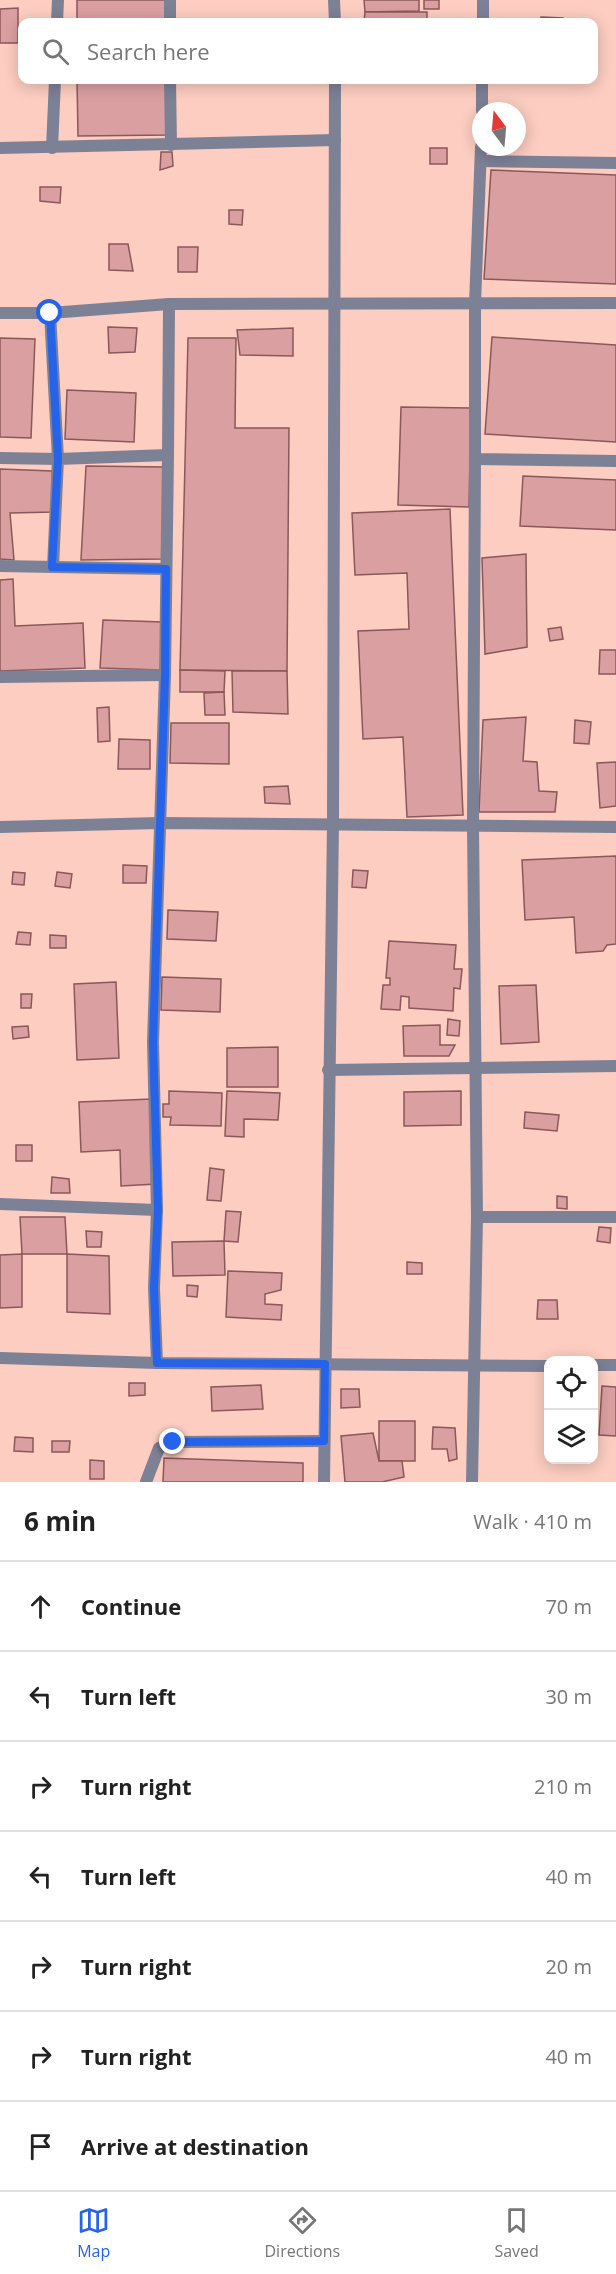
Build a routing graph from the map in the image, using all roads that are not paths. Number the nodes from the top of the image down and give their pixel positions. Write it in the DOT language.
graph roads {
  1 [pos="58,0"];
  2 [pos="170,0"];
  3 [pos="334,0"];
  4 [pos="483,0"];
  5 [pos="57,18"];
  6 [pos="170,18"];
  7 [pos="334,18"];
  8 [pos="483,18"];
  9 [pos="55,84"];
  10 [pos="170,84"];
  11 [pos="335,84"];
  12 [pos="482,84"];
  13 [pos="482,102"];
  14 [pos="335,140"];
  15 [pos="171,145"];
  16 [pos="0,148"];
  17 [pos="52,148"];
  18 [pos="481,156"];
  19 [pos="481,161"];
  20 [pos="616,162"];
  21 [pos="616,303"];
  22 [pos="169,304"];
  23 [pos="335,304"];
  24 [pos="475,304"];
  25 [pos="0,313"];
  26 [pos="50,313"];
  27 [pos="168,455"];
  28 [pos="0,458"];
  29 [pos="58,459"];
  30 [pos="475,459"];
  31 [pos="616,461"];
  32 [pos="0,566"];
  33 [pos="52,567"];
  34 [pos="166,569"];
  35 [pos="165,675"];
  36 [pos="0,677"];
  37 [pos="160,823"];
  38 [pos="333,824"];
  39 [pos="473,826"];
  40 [pos="0,827"];
  41 [pos="616,827"];
  42 [pos="616,1066"];
  43 [pos="476,1069"];
  44 [pos="328,1070"];
  45 [pos="0,1204"];
  46 [pos="158,1210"];
  47 [pos="477,1217"];
  48 [pos="616,1217"];
  49 [pos="0,1358"];
  50 [pos="157,1363"];
  51 [pos="325,1364"];
  52 [pos="598,1365"];
  53 [pos="616,1365"];
  54 [pos="473,1366"];
  55 [pos="544,1366"];
  56 [pos="324,1441"];
  57 [pos="146,1482"];
  58 [pos="324,1482"];
  59 [pos="472,1482"];
  1 -- 5 [label="street"];
  2 -- 6 [label="street"];
  3 -- 7 [label="street"];
  4 -- 8 [label="street"];
  9 -- 17 [label="street"];
  10 -- 15 [label="street"];
  11 -- 14 [label="street"];
  12 -- 13 [label="street"];
  14 -- 15 [label="street"];
  14 -- 23 [label="street"];
  15 -- 17 [label="street"];
  16 -- 17 [label="street"];
  18 -- 19 [label="street"];
  19 -- 20 [label="street"];
  19 -- 24 [label="street"];
  21 -- 24 [label="street"];
  22 -- 23 [label="street"];
  22 -- 26 [label="street"];
  22 -- 27 [label="street"];
  23 -- 24 [label="street"];
  23 -- 38 [label="street"];
  24 -- 30 [label="street"];
  25 -- 26 [label="street"];
  26 -- 29 [label="street"];
  27 -- 29 [label="street"];
  27 -- 34 [label="street"];
  28 -- 29 [label="street"];
  29 -- 33 [label="street"];
  30 -- 31 [label="street"];
  30 -- 39 [label="street"];
  32 -- 33 [label="street"];
  33 -- 34 [label="street"];
  34 -- 35 [label="street"];
  35 -- 36 [label="street"];
  35 -- 37 [label="street"];
  37 -- 38 [label="street"];
  37 -- 40 [label="street"];
  37 -- 46 [label="street"];
  38 -- 39 [label="street"];
  38 -- 44 [label="street"];
  39 -- 41 [label="street"];
  39 -- 43 [label="street"];
  42 -- 43 [label="street"];
  43 -- 44 [label="street"];
  43 -- 47 [label="street"];
  44 -- 51 [label="street"];
  45 -- 46 [label="street"];
  46 -- 50 [label="street"];
  47 -- 48 [label="street"];
  47 -- 54 [label="street"];
  49 -- 50 [label="street"];
  50 -- 51 [label="street"];
  51 -- 54 [label="street"];
  51 -- 56 [label="street"];
  52 -- 53 [label="street"];
  54 -- 55 [label="street"];
  54 -- 59 [label="street"];
  56 -- 57 [label="street"];
  56 -- 58 [label="street"];
}
